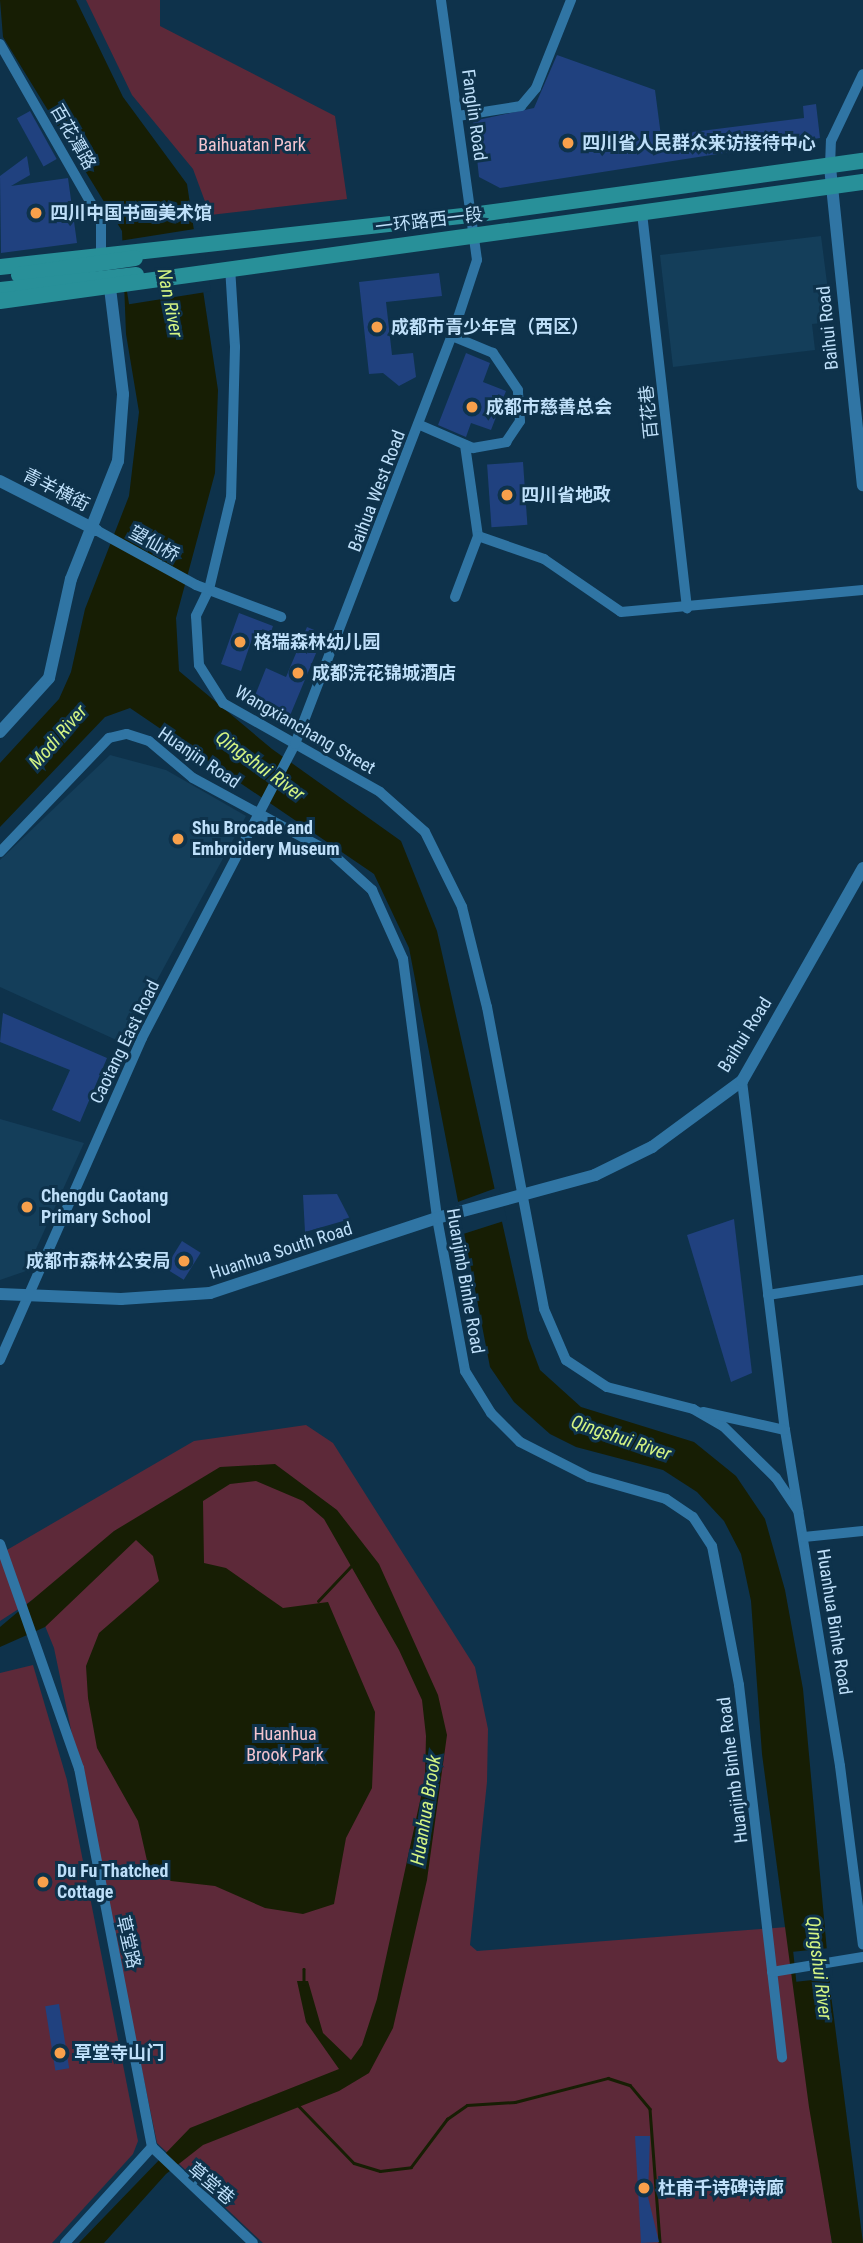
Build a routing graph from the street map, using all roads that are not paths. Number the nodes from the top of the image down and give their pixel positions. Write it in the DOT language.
graph roads {
  1 [pos="440,0"];
  2 [pos="571,0"];
  3 [pos="0,44"];
  4 [pos="863,74"];
  5 [pos="458,116"];
  6 [pos="863,161"];
  7 [pos="830,167"];
  8 [pos="863,182"];
  9 [pos="831,187"];
  10 [pos="642,213"];
  11 [pos="472,215"];
  12 [pos="474,234"];
  13 [pos="230,266"];
  14 [pos="0,267"];
  15 [pos="112,270"];
  16 [pos="0,277"];
  17 [pos="0,290"];
  18 [pos="0,301"];
  19 [pos="452,336"];
  20 [pos="420,425"];
  21 [pos="465,445"];
  22 [pos="0,481"];
  23 [pos="863,485"];
  24 [pos="93,529"];
  25 [pos="478,536"];
  26 [pos="209,589"];
  27 [pos="863,590"];
  28 [pos="455,597"];
  29 [pos="687,608"];
  30 [pos="281,617"];
  31 [pos="0,732"];
  32 [pos="295,744"];
  33 [pos="264,805"];
  34 [pos="259,815"];
  35 [pos="0,852"];
  36 [pos="863,868"];
  37 [pos="742,1081"];
  38 [pos="524,1193"];
  39 [pos="437,1218"];
  40 [pos="863,1280"];
  41 [pos="0,1294"];
  42 [pos="768,1295"];
  43 [pos="25,1299"];
  44 [pos="0,1360"];
  45 [pos="693,1409"];
  46 [pos="785,1430"];
  47 [pos="798,1511"];
  48 [pos="863,1531"];
  49 [pos="804,1537"];
  50 [pos="0,1544"];
  51 [pos="863,1945"];
  52 [pos="863,1957"];
  53 [pos="772,1972"];
  54 [pos="782,2058"];
  55 [pos="154,2152"];
  56 [pos="65,2243"];
  57 [pos="253,2243"];
  1 -- 5 [label="street, Fanglin Road"];
  2 -- 5 [label="street"];
  3 -- 15 [label="street, 百花潭路"];
  4 -- 7 [label="street"];
  5 -- 11 [label="street, Fanglin Road"];
  6 -- 7 [label="main road, 一环路西一段"];
  7 -- 9 [label="street, Baihui Road"];
  7 -- 11 [label="main road, 一环路西一段"];
  8 -- 9 [label="main road, 一环路西一段"];
  9 -- 10 [label="main road, 一环路西一段"];
  9 -- 23 [label="street, Baihui Road"];
  10 -- 12 [label="main road, 一环路西一段"];
  10 -- 29 [label="street, 百花巷"];
  11 -- 12 [label="street, Fanglin Road"];
  11 -- 15 [label="main road, 一环路西一段"];
  12 -- 13 [label="main road, 一环路西一段"];
  12 -- 19 [label="street, Baihua West Road"];
  13 -- 15 [label="main road, 一环路西一段"];
  13 -- 26 [label="street, Wangxianchang Street"];
  14 -- 15 [label="main road"];
  15 -- 16 [label="main road"];
  15 -- 17 [label="main road"];
  15 -- 18 [label="main road"];
  15 -- 24 [label="street"];
  19 -- 20 [label="street, Baihua West Road"];
  19 -- 21 [label="street"];
  20 -- 21 [label="street"];
  20 -- 32 [label="street, Baihua West Road"];
  21 -- 25 [label="street"];
  22 -- 24 [label="street, 青羊横街"];
  24 -- 26 [label="street, 望仙桥"];
  24 -- 31 [label="street"];
  25 -- 28 [label="street"];
  25 -- 29 [label="street"];
  26 -- 30 [label="street, 望仙桥"];
  26 -- 32 [label="street, Wangxianchang Street"];
  27 -- 29 [label="street"];
  32 -- 33 [label="street, Baihua West Road"];
  32 -- 38 [label="street, Wangxianchang Street"];
  33 -- 34 [label="street, Caotang East Road"];
  34 -- 35 [label="street, Huanjin Road"];
  34 -- 39 [label="street, Huanjinb Binhe Road"];
  34 -- 43 [label="street, Caotang East Road"];
  36 -- 37 [label="street, Baihui Road"];
  37 -- 38 [label="street, Baihui Road"];
  37 -- 42 [label="street, Huanhua Binhe Road"];
  38 -- 39 [label="street, Huanhua South Road"];
  38 -- 45 [label="street, Huanhua Binhe Road"];
  39 -- 43 [label="street, Huanhua South Road"];
  39 -- 53 [label="street, Huanjinb Binhe Road"];
  40 -- 42 [label="street"];
  41 -- 43 [label="street, Huanhua South Road"];
  42 -- 46 [label="street, Huanhua Binhe Road"];
  43 -- 44 [label="street"];
  45 -- 46 [label="street, Huanhua Binhe Road"];
  45 -- 47 [label="street, Huanhua Binhe Road"];
  46 -- 47 [label="street, Huanhua Binhe Road"];
  47 -- 49 [label="street, Huanhua Binhe Road"];
  48 -- 49 [label="street"];
  49 -- 51 [label="street, Huanhua Binhe Road"];
  50 -- 55 [label="street, 草堂路"];
  52 -- 53 [label="street"];
  53 -- 54 [label="street, Huanjinb Binhe Road"];
  55 -- 56 [label="street"];
  55 -- 57 [label="street, 草堂巷"];
}
